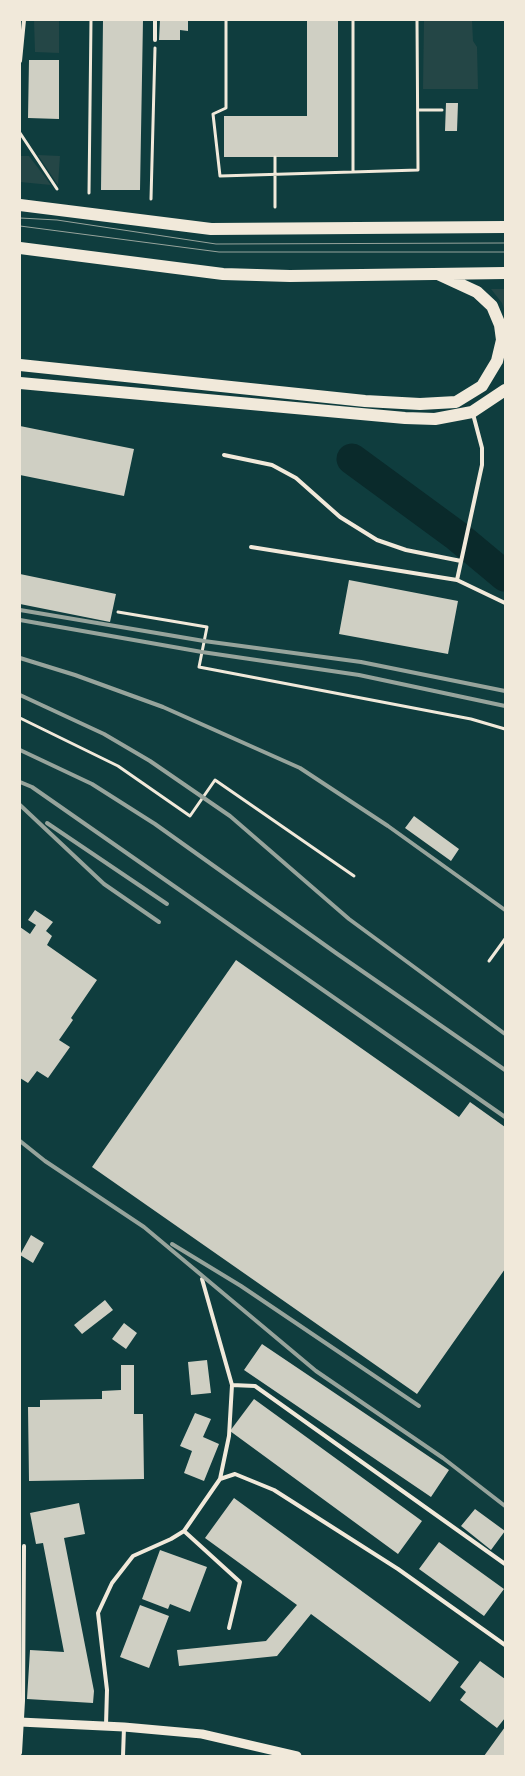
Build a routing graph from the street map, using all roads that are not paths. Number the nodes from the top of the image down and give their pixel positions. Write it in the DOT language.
graph roads {
  1 [pos="24,20"];
  2 [pos="155,20"];
  3 [pos="155,40"];
  4 [pos="20,61"];
  5 [pos="20,205"];
  6 [pos="505,227"];
  7 [pos="20,248"];
  8 [pos="505,273"];
  9 [pos="438,274"];
  10 [pos="20,365"];
  11 [pos="20,383"];
  12 [pos="505,390"];
  13 [pos="472,412"];
  14 [pos="224,455"];
  15 [pos="251,547"];
  16 [pos="461,562"];
  17 [pos="457,580"];
  18 [pos="505,603"];
  19 [pos="202,1280"];
  20 [pos="232,1385"];
  21 [pos="220,1479"];
  22 [pos="184,1531"];
  23 [pos="24,1546"];
  24 [pos="505,1564"];
  25 [pos="229,1628"];
  26 [pos="505,1645"];
  27 [pos="21,1722"];
  28 [pos="106,1726"];
  29 [pos="124,1727"];
  30 [pos="20,1753"];
  31 [pos="123,1756"];
  32 [pos="298,1756"];
  1 -- 4 [label="lane"];
  2 -- 3 [label="lane"];
  5 -- 6 [label="main road"];
  7 -- 9 [label="main road"];
  8 -- 9 [label="main road"];
  9 -- 10 [label="main road"];
  11 -- 13 [label="main road"];
  12 -- 13 [label="main road"];
  13 -- 16 [label="lane"];
  14 -- 16 [label="lane"];
  15 -- 17 [label="lane"];
  16 -- 17 [label="lane"];
  17 -- 18 [label="lane"];
  19 -- 20 [label="lane"];
  20 -- 21 [label="lane"];
  20 -- 24 [label="lane"];
  21 -- 22 [label="lane"];
  21 -- 26 [label="lane"];
  22 -- 25 [label="lane"];
  22 -- 28 [label="lane"];
  23 -- 27 [label="lane"];
  27 -- 28 [label="street"];
  27 -- 30 [label="lane"];
  28 -- 29 [label="street"];
  29 -- 31 [label="lane"];
  29 -- 32 [label="street"];
}
